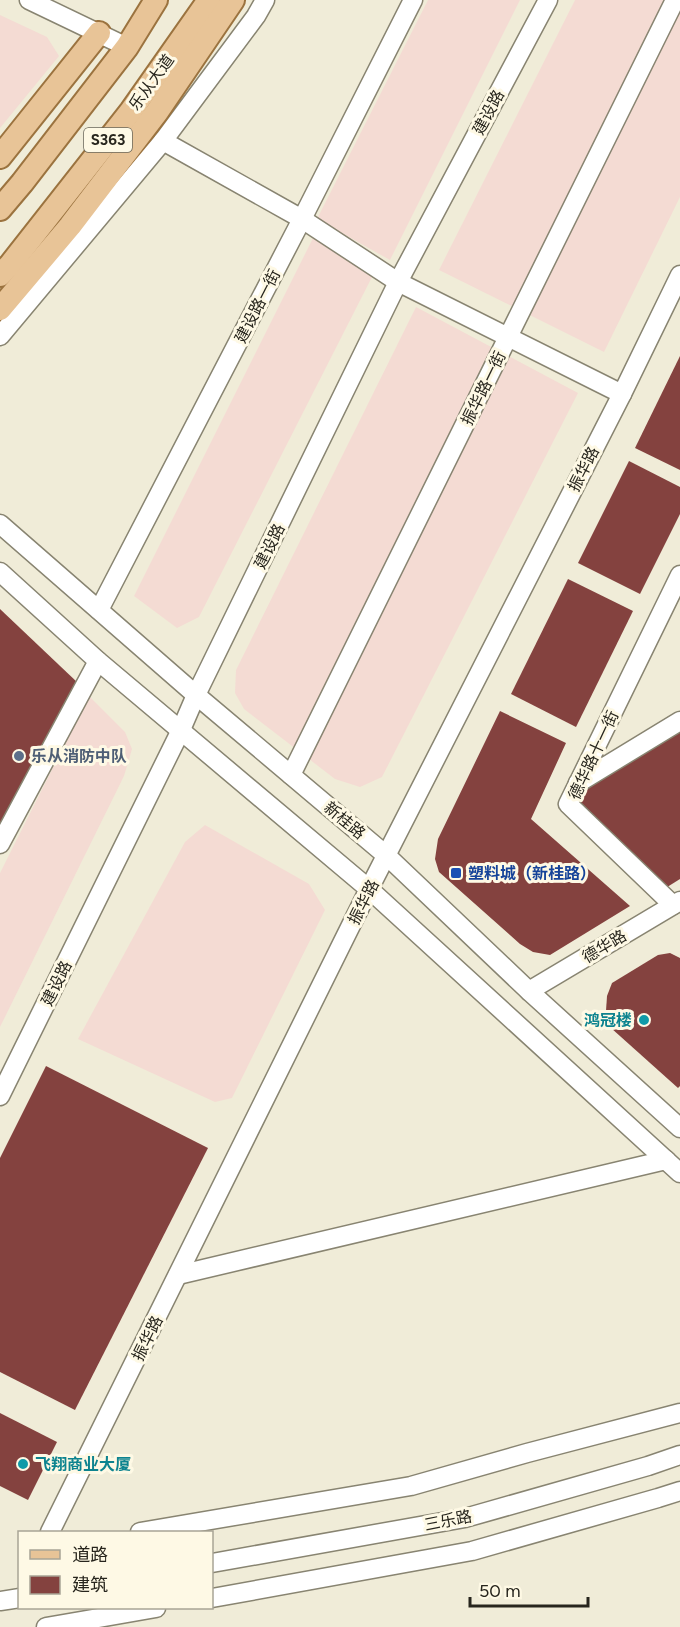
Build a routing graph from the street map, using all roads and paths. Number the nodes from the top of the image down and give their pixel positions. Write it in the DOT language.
graph roads {
  1 [pos="29,0"];
  2 [pos="156,0"];
  3 [pos="209,0"];
  4 [pos="233,0"];
  5 [pos="265,0"];
  6 [pos="413,0"];
  7 [pos="548,0"];
  8 [pos="675,0"];
  9 [pos="99,33"];
  10 [pos="127,47"];
  11 [pos="164,141"];
  12 [pos="0,157"];
  13 [pos="0,209"];
  14 [pos="302,219"];
  15 [pos="0,275"];
  16 [pos="398,282"];
  17 [pos="678,284"];
  18 [pos="0,309"];
  19 [pos="0,336"];
  20 [pos="508,337"];
  21 [pos="622,394"];
  22 [pos="0,524"];
  23 [pos="0,572"];
  24 [pos="680,575"];
  25 [pos="99,610"];
  26 [pos="98,661"];
  27 [pos="196,695"];
  28 [pos="680,721"];
  29 [pos="180,732"];
  30 [pos="291,775"];
  31 [pos="578,783"];
  32 [pos="0,844"];
  33 [pos="387,856"];
  34 [pos="369,889"];
  35 [pos="676,903"];
  36 [pos="529,991"];
  37 [pos="0,1096"];
  38 [pos="680,1128"];
  39 [pos="666,1160"];
  40 [pos="680,1173"];
  41 [pos="178,1275"];
  42 [pos="680,1413"];
  43 [pos="680,1455"];
  44 [pos="680,1491"];
  45 [pos="51,1531"];
  46 [pos="152,1531"];
  47 [pos="213,1563"];
  48 [pos="213,1598"];
  49 [pos="150,1609"];
  50 [pos="46,1627"];
  1 -- 9 [label="street"];
  2 -- 10 [label="main road, S363"];
  3 -- 15 [label="main road, 乐从大道 / S363"];
  4 -- 18 [label="main road"];
  5 -- 11 [label="street"];
  6 -- 14 [label="street, 建设路一街"];
  7 -- 16 [label="street, 建设路"];
  8 -- 20 [label="street, 振华路一街"];
  9 -- 10 [label="street"];
  9 -- 12 [label="main road"];
  10 -- 13 [label="main road, S363"];
  11 -- 14 [label="street"];
  11 -- 19 [label="street"];
  14 -- 16 [label="street"];
  14 -- 25 [label="street, 建设路一街"];
  16 -- 20 [label="street"];
  16 -- 27 [label="street, 建设路"];
  17 -- 21 [label="street, 振华路"];
  20 -- 21 [label="street"];
  20 -- 30 [label="street, 振华路一街"];
  21 -- 33 [label="street, 振华路"];
  22 -- 25 [label="street, 新桂路"];
  23 -- 26 [label="street"];
  24 -- 31 [label="street, 德华路十一街"];
  25 -- 27 [label="street, 新桂路"];
  26 -- 29 [label="street"];
  26 -- 32 [label="street"];
  27 -- 29 [label="street, 建设路"];
  27 -- 30 [label="street, 新桂路"];
  28 -- 31 [label="street"];
  29 -- 34 [label="street"];
  29 -- 37 [label="street, 建设路"];
  30 -- 33 [label="street, 新桂路"];
  31 -- 35 [label="street, 德华路十一街"];
  33 -- 34 [label="street, 振华路"];
  33 -- 36 [label="street, 新桂路"];
  34 -- 39 [label="street"];
  34 -- 41 [label="street, 振华路"];
  35 -- 36 [label="street, 德华路"];
  36 -- 38 [label="street, 新桂路"];
  39 -- 40 [label="street"];
  39 -- 41 [label="street"];
  41 -- 45 [label="street, 振华路"];
  42 -- 46 [label="street"];
  43 -- 47 [label="street, 三乐路"];
  44 -- 48 [label="street"];
  49 -- 50 [label="street"];
}
